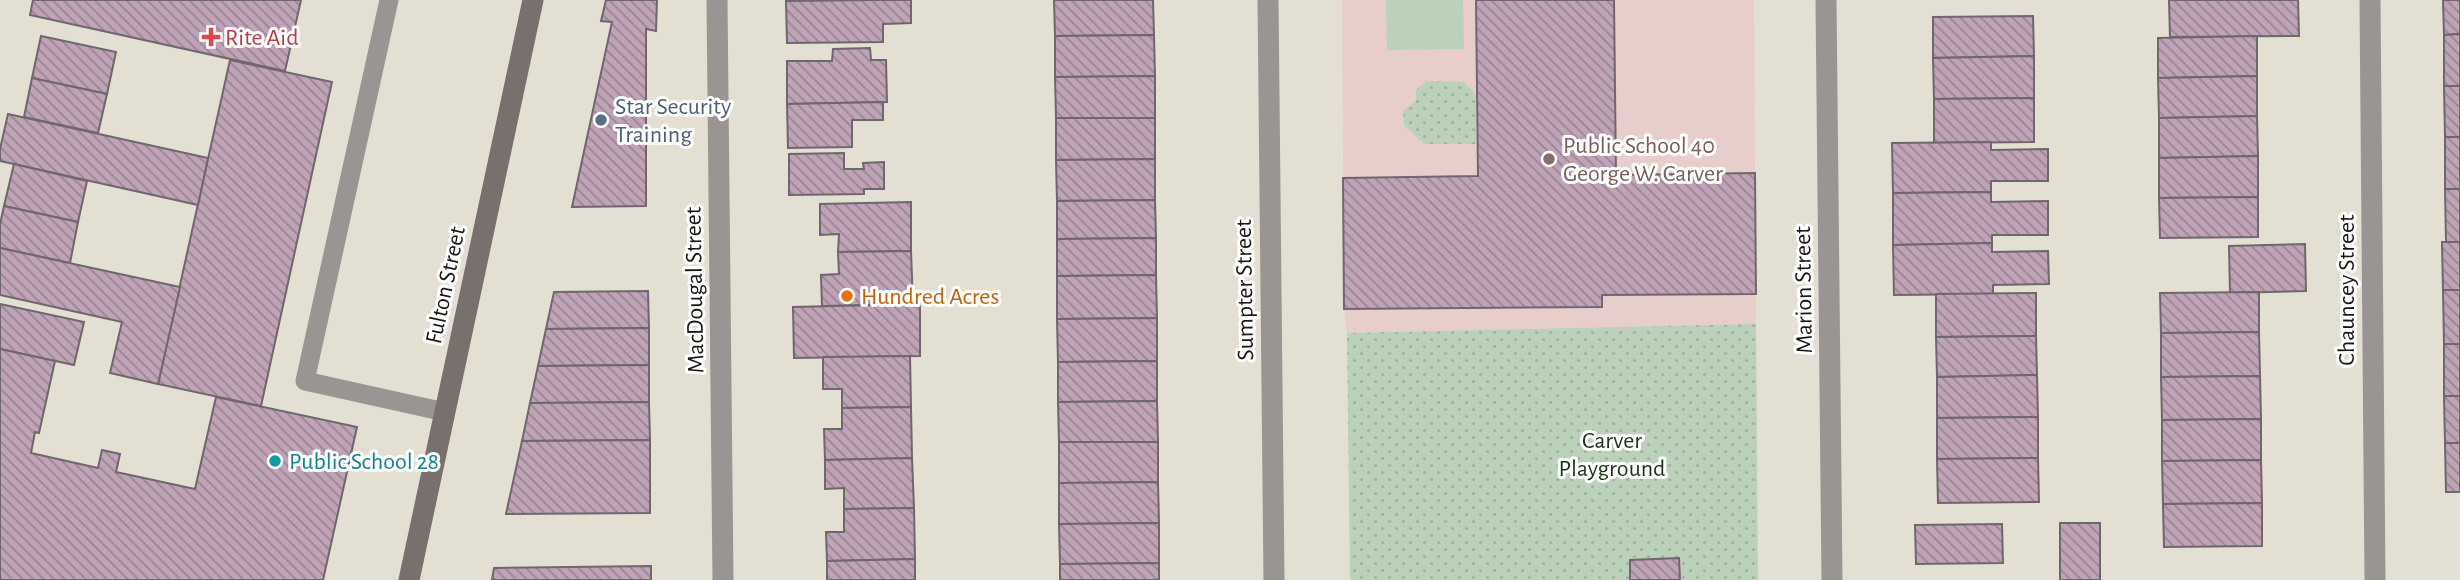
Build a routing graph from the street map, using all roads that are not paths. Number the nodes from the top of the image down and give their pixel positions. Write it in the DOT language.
graph roads {
  1 [pos="389,0"];
  2 [pos="533,0"];
  3 [pos="717,0"];
  4 [pos="1268,0"];
  5 [pos="1826,0"];
  6 [pos="2370,0"];
  7 [pos="445,412"];
  8 [pos="409,580"];
  9 [pos="723,580"];
  10 [pos="1274,580"];
  11 [pos="1832,580"];
  12 [pos="2375,580"];
  1 -- 7 [label="lane"];
  2 -- 7 [label="main road, Fulton Street"];
  3 -- 9 [label="street, MacDougal Street"];
  4 -- 10 [label="street, Sumpter Street"];
  5 -- 11 [label="street, Marion Street"];
  6 -- 12 [label="street, Chauncey Street"];
  7 -- 8 [label="main road, Fulton Street"];
}
